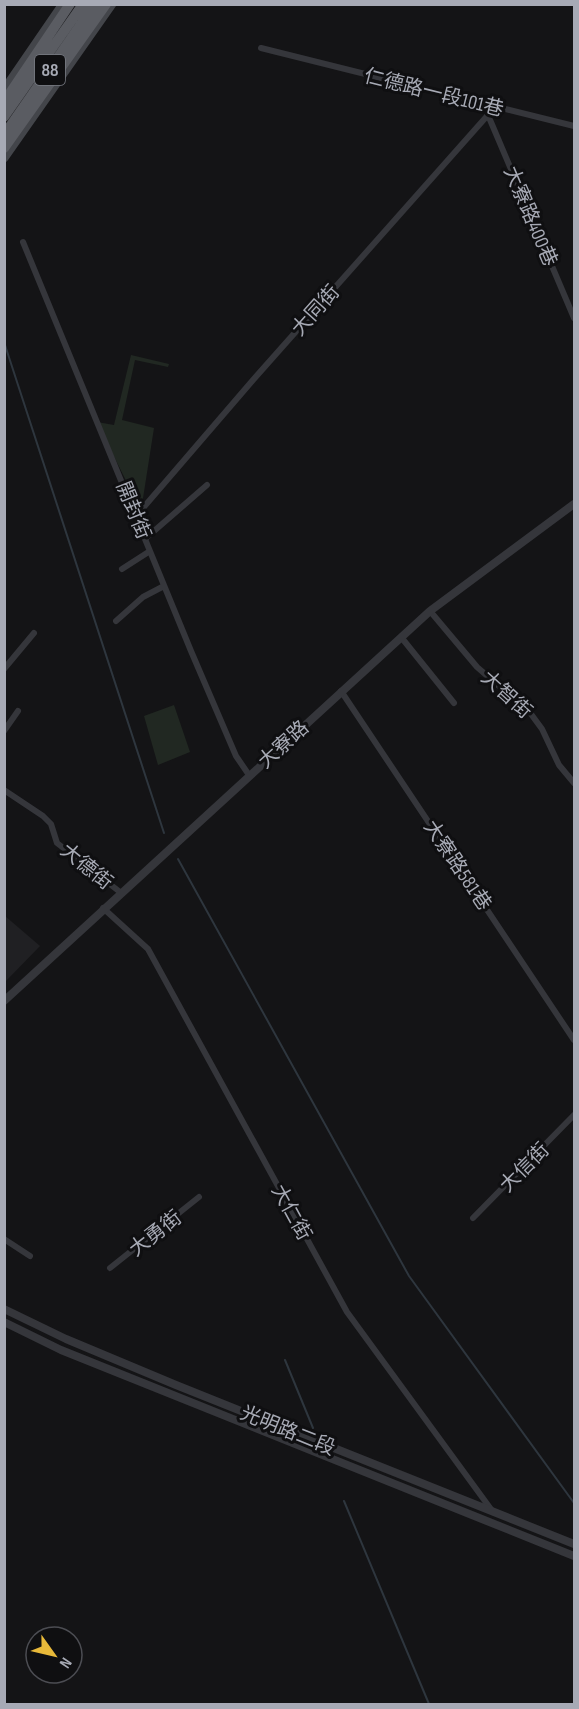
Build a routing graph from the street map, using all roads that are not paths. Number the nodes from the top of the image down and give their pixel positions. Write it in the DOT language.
graph roads {
  1 [pos="63,4"];
  2 [pos="70,4"];
  3 [pos="83,4"];
  4 [pos="95,4"];
  5 [pos="106,4"];
  6 [pos="112,4"];
  7 [pos="261,48"];
  8 [pos="4,90"];
  9 [pos="4,102"];
  10 [pos="495,107"];
  11 [pos="488,115"];
  12 [pos="4,117"];
  13 [pos="574,126"];
  14 [pos="4,135"];
  15 [pos="4,148"];
  16 [pos="4,158"];
  17 [pos="23,242"];
  18 [pos="574,318"];
  19 [pos="207,485"];
  20 [pos="574,504"];
  21 [pos="137,516"];
  22 [pos="146,538"];
  23 [pos="150,551"];
  24 [pos="122,569"];
  25 [pos="165,586"];
  26 [pos="430,611"];
  27 [pos="116,621"];
  28 [pos="34,633"];
  29 [pos="401,637"];
  30 [pos="4,669"];
  31 [pos="341,691"];
  32 [pos="454,703"];
  33 [pos="18,711"];
  34 [pos="4,731"];
  35 [pos="249,775"];
  36 [pos="574,783"];
  37 [pos="4,790"];
  38 [pos="120,892"];
  39 [pos="103,908"];
  40 [pos="4,1000"];
  41 [pos="574,1040"];
  42 [pos="574,1116"];
  43 [pos="199,1197"];
  44 [pos="473,1218"];
  45 [pos="4,1239"];
  46 [pos="30,1256"];
  47 [pos="110,1268"];
  48 [pos="4,1309"];
  49 [pos="4,1322"];
  50 [pos="493,1512"];
  51 [pos="574,1544"];
  52 [pos="574,1556"];
  1 -- 8 [label="main road"];
  2 -- 9 [label="highway"];
  3 -- 12 [label="highway, 88"];
  4 -- 14 [label="highway, 88"];
  5 -- 15 [label="highway"];
  6 -- 16 [label="main road"];
  7 -- 10 [label="street, 仁德路一段101巷"];
  10 -- 11 [label="street, 大同街"];
  10 -- 13 [label="street, 仁德路一段101巷"];
  11 -- 18 [label="street, 大寮路400巷"];
  11 -- 21 [label="street, 大同街"];
  17 -- 21 [label="street, 開封街"];
  19 -- 22 [label="street"];
  20 -- 26 [label="street, 大寮路"];
  21 -- 22 [label="street, 開封街"];
  22 -- 23 [label="street, 開封街"];
  23 -- 24 [label="street"];
  23 -- 25 [label="street, 開封街"];
  25 -- 27 [label="street"];
  25 -- 35 [label="street, 開封街"];
  26 -- 29 [label="street, 大寮路"];
  26 -- 36 [label="street, 大智街"];
  28 -- 30 [label="street"];
  29 -- 31 [label="street, 大寮路"];
  29 -- 32 [label="street"];
  31 -- 35 [label="street, 大寮路"];
  31 -- 41 [label="street, 大寮路581巷"];
  33 -- 34 [label="street"];
  35 -- 38 [label="street, 大寮路"];
  37 -- 38 [label="street, 大德街"];
  38 -- 39 [label="street, 大寮路"];
  39 -- 40 [label="street, 大寮路"];
  39 -- 50 [label="street, 大仁街"];
  42 -- 44 [label="street, 大信街"];
  43 -- 47 [label="street, 大勇街"];
  45 -- 46 [label="street"];
  48 -- 50 [label="street, 光明路二段"];
  49 -- 52 [label="street, 光明路二段"];
  50 -- 51 [label="street, 光明路二段"];
}
